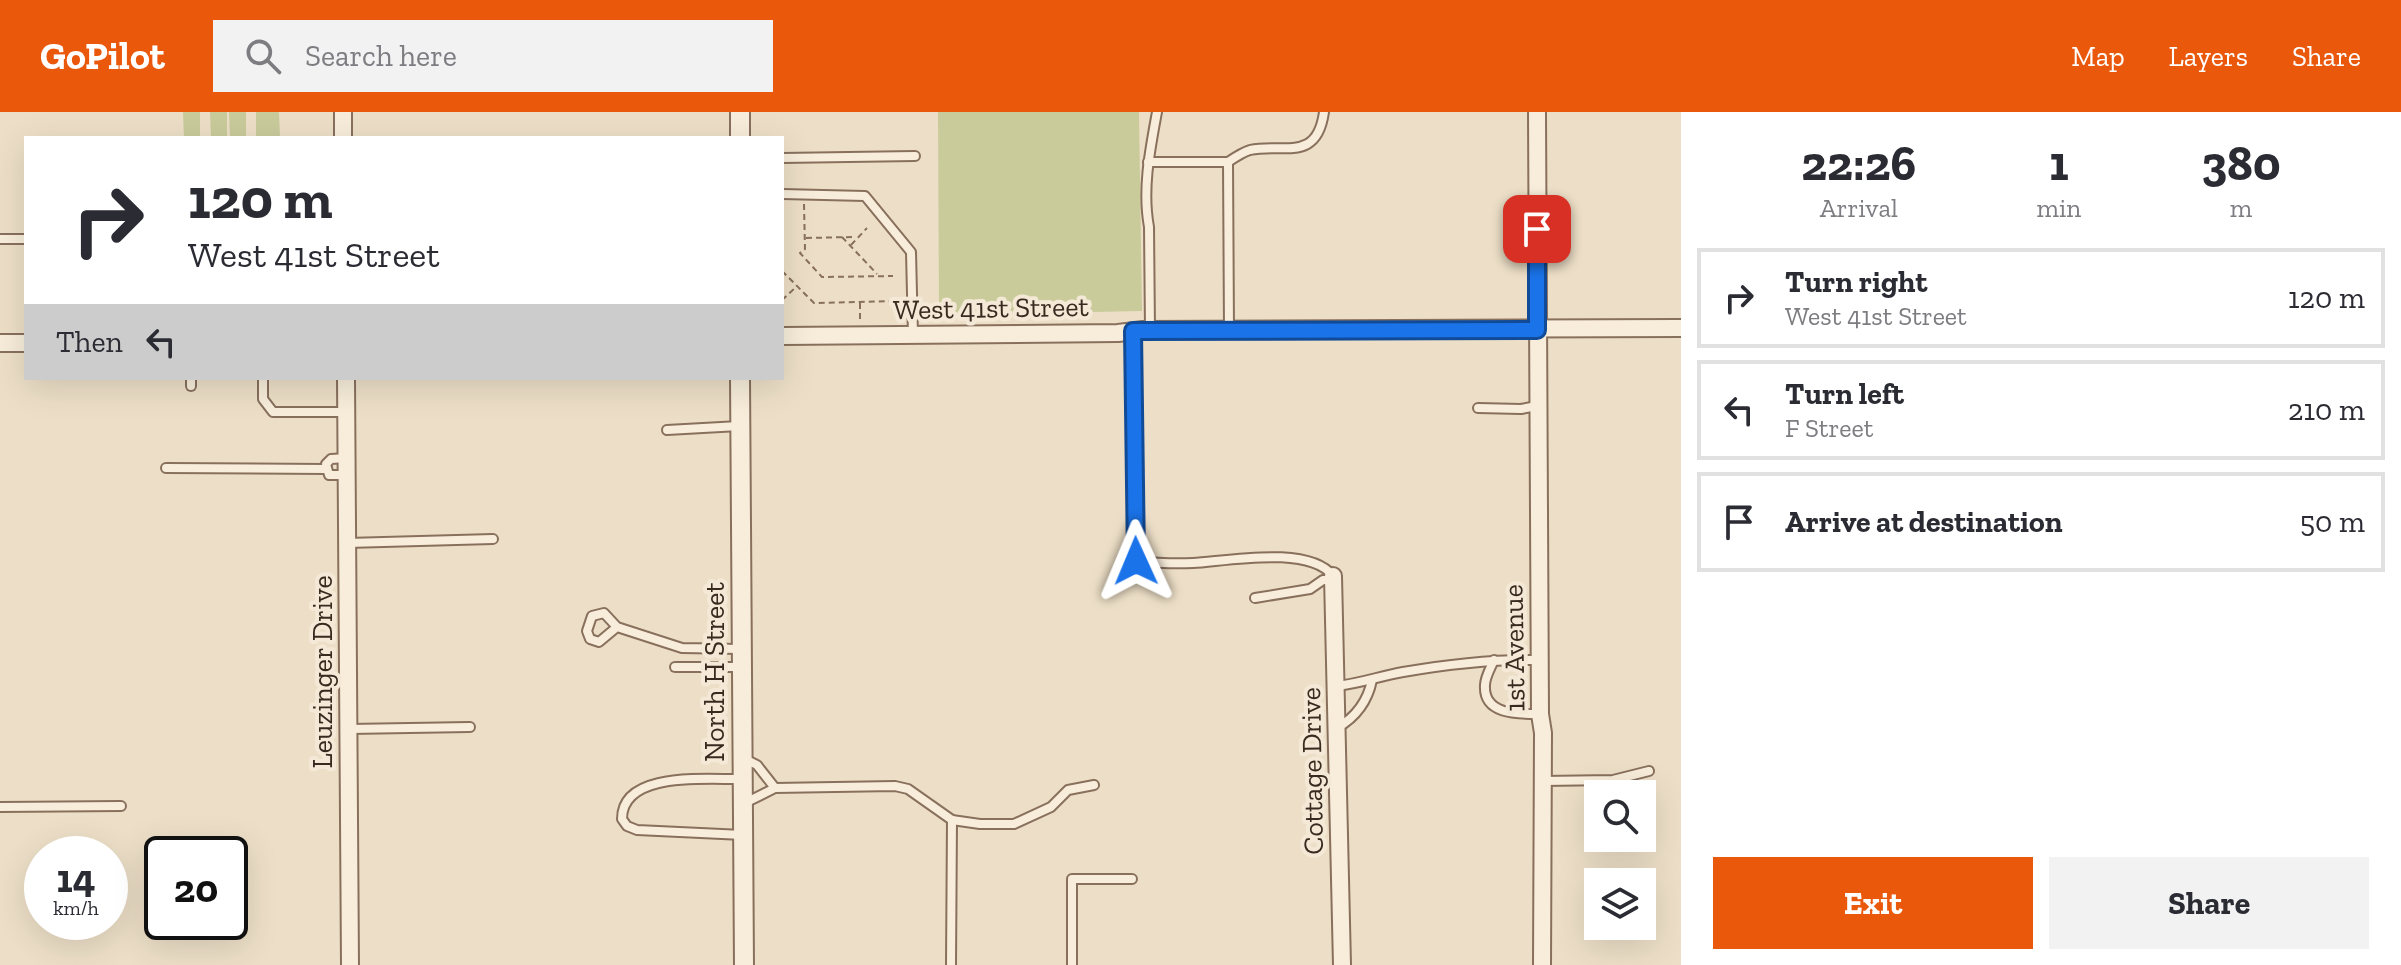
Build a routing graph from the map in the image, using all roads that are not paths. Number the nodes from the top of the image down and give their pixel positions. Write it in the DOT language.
graph roads {
  1 [pos="343,112"];
  2 [pos="740,112"];
  3 [pos="1157,112"];
  4 [pos="1324,112"];
  5 [pos="1537,112"];
  6 [pos="343,136"];
  7 [pos="740,136"];
  8 [pos="915,156"];
  9 [pos="784,158"];
  10 [pos="1148,162"];
  11 [pos="1228,162"];
  12 [pos="784,194"];
  13 [pos="0,239"];
  14 [pos="24,239"];
  15 [pos="1681,328"];
  16 [pos="1229,329"];
  17 [pos="1142,330"];
  18 [pos="1537,330"];
  19 [pos="913,335"];
  20 [pos="784,336"];
  21 [pos="0,343"];
  22 [pos="24,343"];
  23 [pos="263,380"];
  24 [pos="346,380"];
  25 [pos="740,380"];
  26 [pos="1537,406"];
  27 [pos="1478,408"];
  28 [pos="346,412"];
  29 [pos="740,426"];
  30 [pos="667,430"];
  31 [pos="347,458"];
  32 [pos="166,468"];
  33 [pos="326,469"];
  34 [pos="347,475"];
  35 [pos="493,539"];
  36 [pos="347,543"];
  37 [pos="1333,578"];
  38 [pos="1255,598"];
  39 [pos="617,627"];
  40 [pos="742,658"];
  41 [pos="1494,660"];
  42 [pos="1540,660"];
  43 [pos="675,667"];
  44 [pos="1372,680"];
  45 [pos="1336,686"];
  46 [pos="1540,714"];
  47 [pos="470,727"];
  48 [pos="1337,728"];
  49 [pos="349,729"];
  50 [pos="743,757"];
  51 [pos="1649,771"];
  52 [pos="743,779"];
  53 [pos="1543,781"];
  54 [pos="1094,785"];
  55 [pos="775,788"];
  56 [pos="743,805"];
  57 [pos="121,806"];
  58 [pos="0,807"];
  59 [pos="952,820"];
  60 [pos="743,835"];
  61 [pos="1132,879"];
  62 [pos="350,965"];
  63 [pos="744,965"];
  64 [pos="951,965"];
  65 [pos="1072,965"];
  66 [pos="1342,965"];
  67 [pos="1542,965"];
  1 -- 6 [label="street"];
  2 -- 7 [label="street"];
  3 -- 10 [label="lane"];
  4 -- 11 [label="lane"];
  5 -- 18 [label="street, 1st Avenue"];
  8 -- 9 [label="lane"];
  10 -- 11 [label="lane"];
  10 -- 17 [label="lane"];
  11 -- 16 [label="lane"];
  12 -- 19 [label="lane"];
  13 -- 14 [label="lane"];
  15 -- 18 [label="street, West 41st Street"];
  16 -- 17 [label="street, West 41st Street"];
  16 -- 18 [label="street, West 41st Street"];
  17 -- 19 [label="street, West 41st Street"];
  17 -- 37 [label="lane"];
  18 -- 26 [label="street, 1st Avenue"];
  19 -- 20 [label="street, West 41st Street"];
  21 -- 22 [label="street"];
  23 -- 28 [label="lane"];
  24 -- 28 [label="street, Leuzinger Drive"];
  25 -- 29 [label="street, North H Street"];
  26 -- 27 [label="lane"];
  26 -- 42 [label="street, 1st Avenue"];
  28 -- 31 [label="street, Leuzinger Drive"];
  29 -- 30 [label="lane"];
  29 -- 40 [label="street, North H Street"];
  31 -- 33 [label="lane"];
  31 -- 34 [label="street, Leuzinger Drive"];
  32 -- 33 [label="lane"];
  33 -- 34 [label="lane"];
  34 -- 36 [label="street, Leuzinger Drive"];
  35 -- 36 [label="lane"];
  36 -- 49 [label="street, Leuzinger Drive"];
  37 -- 38 [label="lane"];
  37 -- 45 [label="street, Cottage Drive"];
  39 -- 40 [label="lane"];
  40 -- 43 [label="lane"];
  40 -- 50 [label="street, North H Street"];
  41 -- 42 [label="lane"];
  41 -- 44 [label="lane"];
  41 -- 46 [label="lane"];
  42 -- 46 [label="street, 1st Avenue"];
  44 -- 45 [label="lane"];
  44 -- 48 [label="lane"];
  45 -- 48 [label="street, Cottage Drive"];
  46 -- 53 [label="street, 1st Avenue"];
  47 -- 49 [label="lane"];
  48 -- 66 [label="street, Cottage Drive"];
  49 -- 62 [label="street, Leuzinger Drive"];
  50 -- 52 [label="street, North H Street"];
  50 -- 55 [label="lane"];
  51 -- 53 [label="lane"];
  52 -- 56 [label="street, North H Street"];
  52 -- 60 [label="lane"];
  53 -- 67 [label="street, 1st Avenue"];
  54 -- 59 [label="lane"];
  55 -- 56 [label="lane"];
  55 -- 59 [label="lane"];
  56 -- 60 [label="street, North H Street"];
  57 -- 58 [label="lane"];
  59 -- 64 [label="lane"];
  60 -- 63 [label="street, North H Street"];
  61 -- 65 [label="lane"];
}
